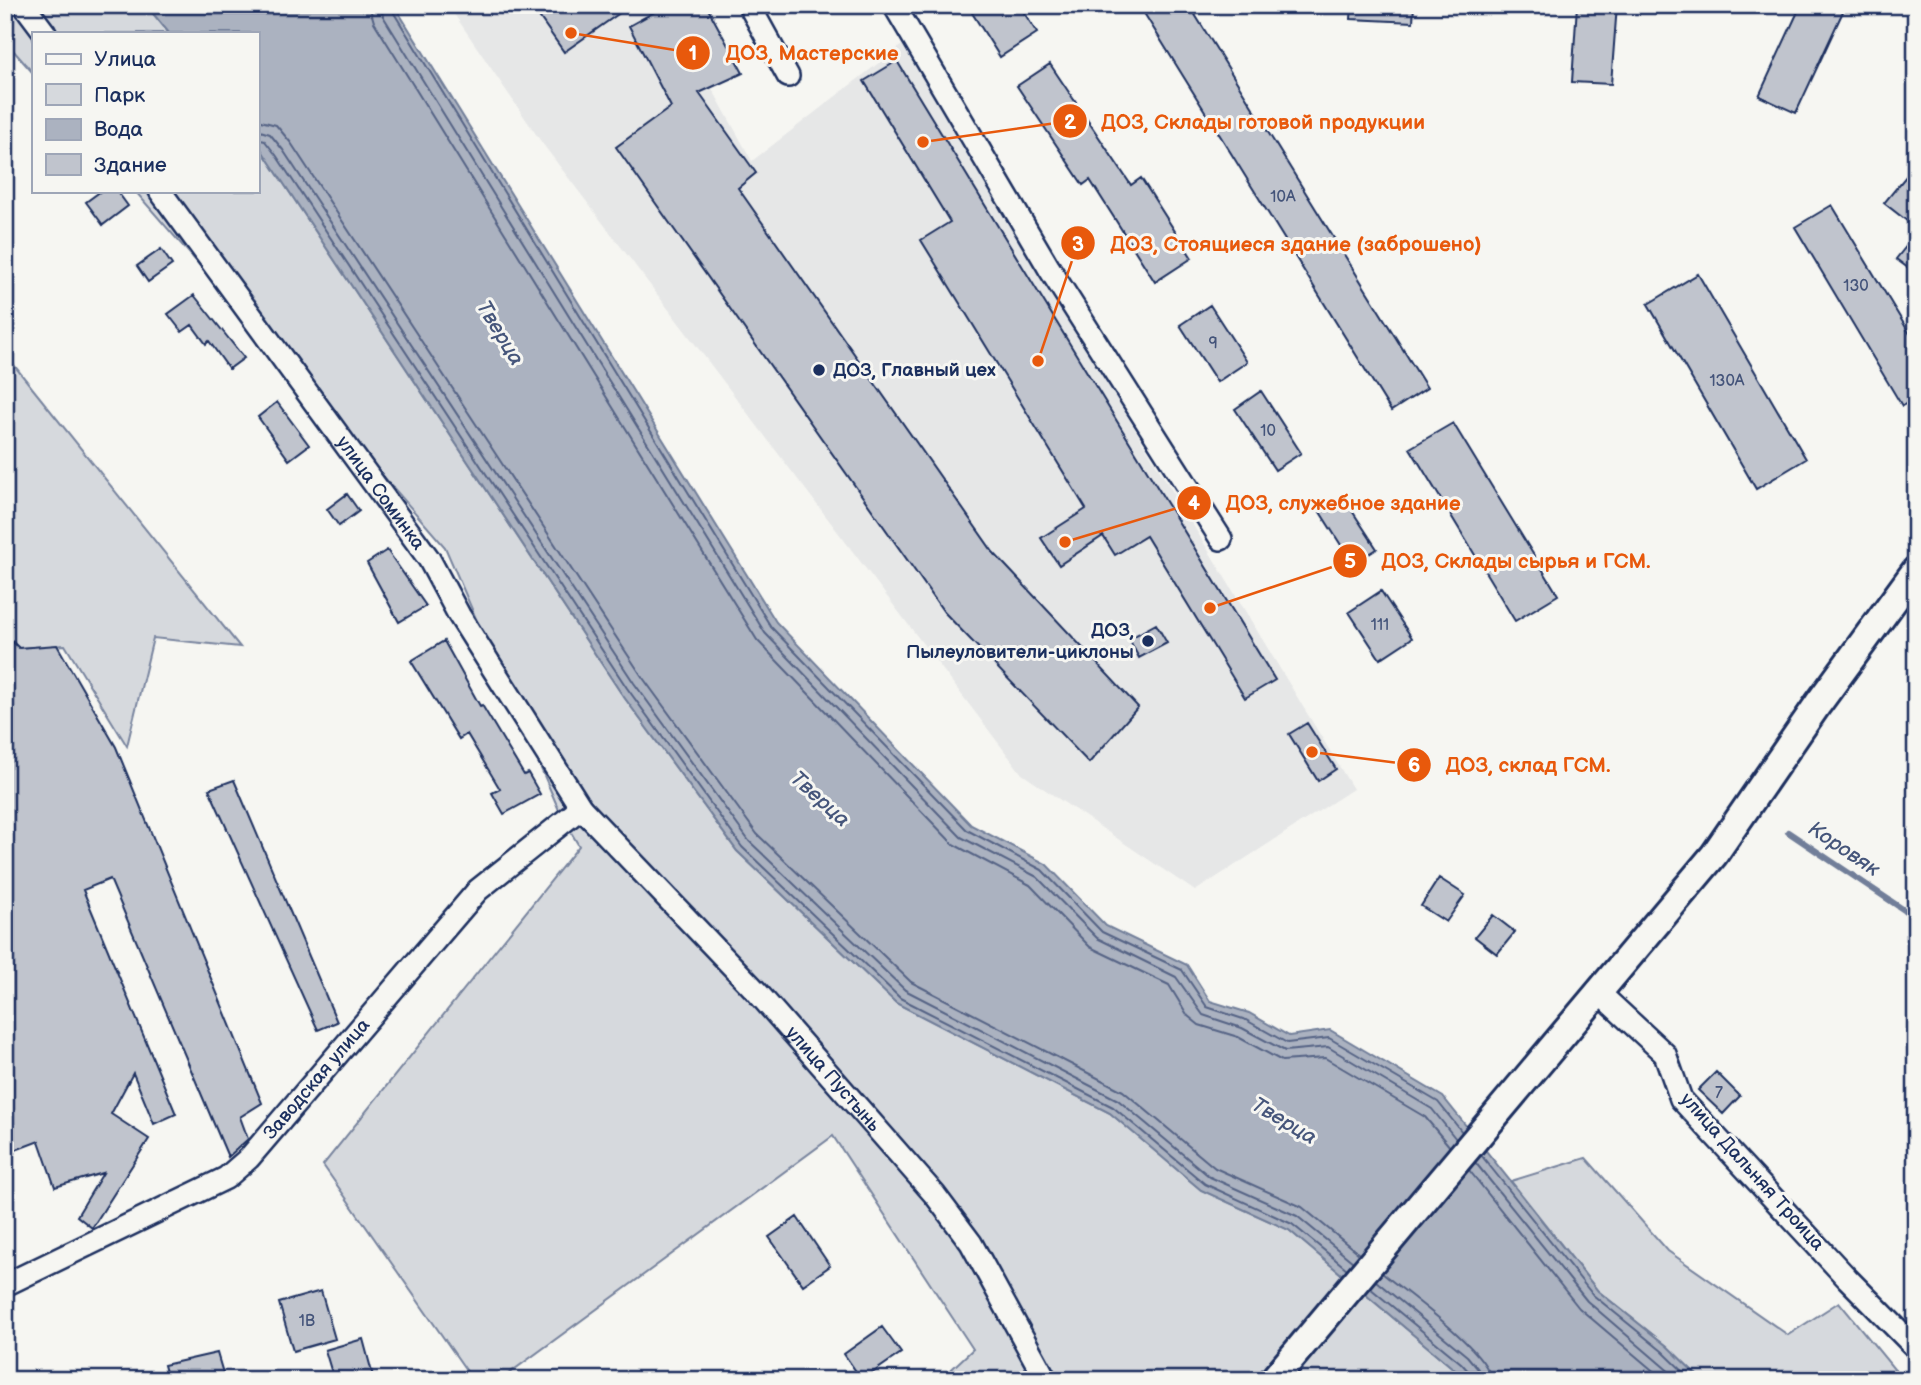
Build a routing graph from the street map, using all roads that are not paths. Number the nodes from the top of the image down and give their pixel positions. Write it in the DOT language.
graph roads {
  1 [pos="24,5"];
  2 [pos="749,5"];
  3 [pos="894,5"];
  4 [pos="43,32"];
  5 [pos="788,76"];
  6 [pos="161,192"];
  7 [pos="1221,539"];
  8 [pos="1916,570"];
  9 [pos="581,808"];
  10 [pos="1597,991"];
  11 [pos="5,1285"];
  12 [pos="1916,1348"];
  13 [pos="1046,1380"];
  14 [pos="1273,1380"];
  1 -- 4 [label="street"];
  2 -- 5 [label="street"];
  3 -- 7 [label="street"];
  6 -- 9 [label="street, улица Соминка"];
  8 -- 10 [label="street"];
  9 -- 11 [label="street, Заводская улица"];
  9 -- 13 [label="street, улица Пустынь"];
  10 -- 12 [label="street, улица Дальняя Троица"];
  10 -- 14 [label="street"];
}
